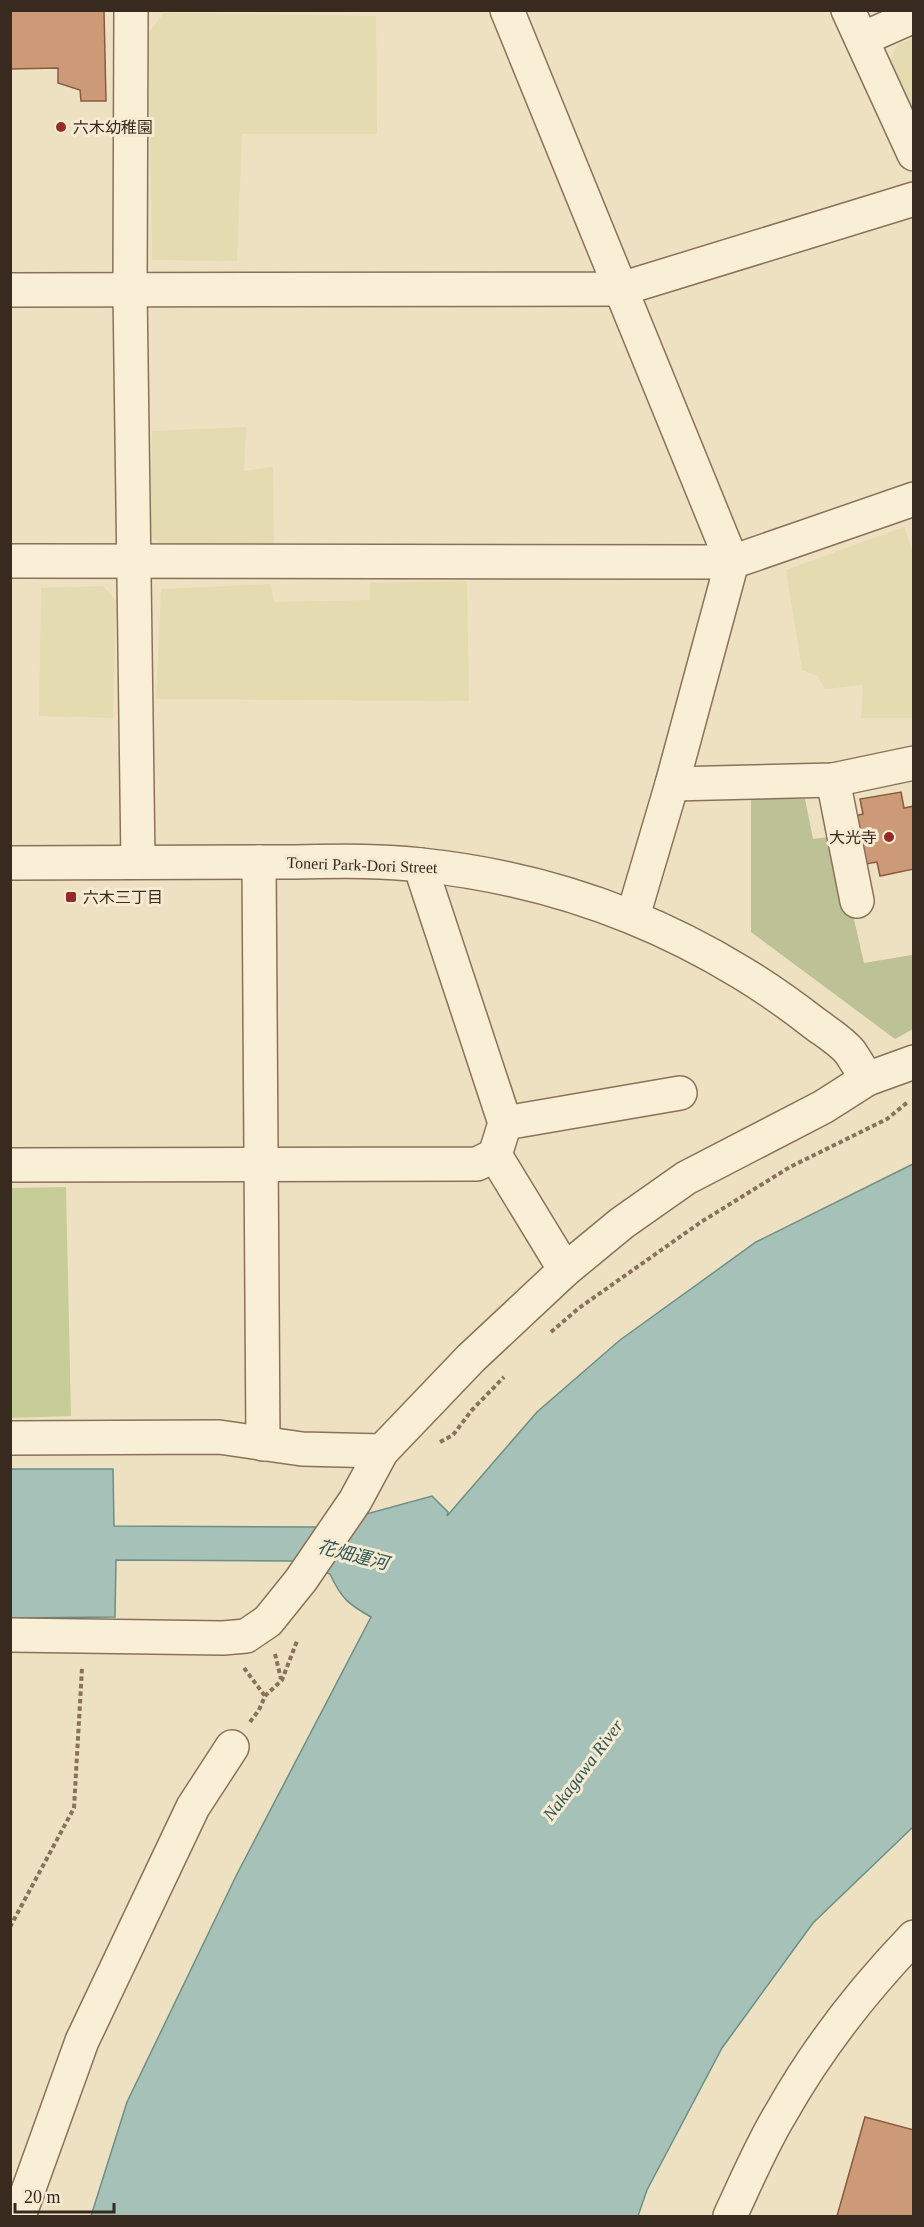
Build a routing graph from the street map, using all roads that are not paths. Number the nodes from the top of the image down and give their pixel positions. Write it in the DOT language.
graph roads {
  1 [pos="132,10"];
  2 [pos="507,10"];
  3 [pos="914,16"];
  4 [pos="855,25"];
  5 [pos="914,154"];
  6 [pos="914,199"];
  7 [pos="621,289"];
  8 [pos="10,290"];
  9 [pos="130,290"];
  10 [pos="914,499"];
  11 [pos="10,561"];
  12 [pos="133,561"];
  13 [pos="732,561"];
  14 [pos="914,763"];
  15 [pos="833,780"];
  16 [pos="672,784"];
  17 [pos="138,862"];
  18 [pos="260,862"];
  19 [pos="10,863"];
  20 [pos="420,865"];
  21 [pos="857,902"];
  22 [pos="633,916"];
  23 [pos="914,1062"];
  24 [pos="867,1079"];
  25 [pos="680,1093"];
  26 [pos="505,1123"];
  27 [pos="495,1155"];
  28 [pos="10,1165"];
  29 [pos="261,1165"];
  30 [pos="565,1270"];
  31 [pos="10,1438"];
  32 [pos="263,1444"];
  33 [pos="382,1451"];
  34 [pos="10,1635"];
  35 [pos="232,1747"];
  36 [pos="914,1937"];
  37 [pos="19,2217"];
  38 [pos="730,2217"];
  1 -- 9 [label="street"];
  2 -- 7 [label="street"];
  3 -- 4 [label="street"];
  4 -- 5 [label="street"];
  6 -- 7 [label="street"];
  7 -- 9 [label="street"];
  7 -- 13 [label="street"];
  8 -- 9 [label="street"];
  9 -- 12 [label="street"];
  10 -- 13 [label="street"];
  11 -- 12 [label="street"];
  12 -- 13 [label="street"];
  12 -- 17 [label="street"];
  13 -- 16 [label="street"];
  14 -- 15 [label="street"];
  15 -- 16 [label="street"];
  15 -- 21 [label="street"];
  16 -- 22 [label="street"];
  17 -- 18 [label="street, Toneri Park-Dori Street"];
  17 -- 19 [label="street, Toneri Park-Dori Street"];
  18 -- 20 [label="street, Toneri Park-Dori Street"];
  18 -- 29 [label="street"];
  20 -- 22 [label="street, Toneri Park-Dori Street"];
  20 -- 26 [label="street"];
  22 -- 24 [label="street, Toneri Park-Dori Street"];
  23 -- 24 [label="street"];
  24 -- 30 [label="street"];
  25 -- 26 [label="street"];
  26 -- 27 [label="street"];
  27 -- 29 [label="street"];
  27 -- 30 [label="street"];
  28 -- 29 [label="street"];
  29 -- 32 [label="street"];
  30 -- 33 [label="street"];
  31 -- 32 [label="street"];
  32 -- 33 [label="street"];
  33 -- 34 [label="street"];
  35 -- 37 [label="street"];
  36 -- 38 [label="street"];
}
